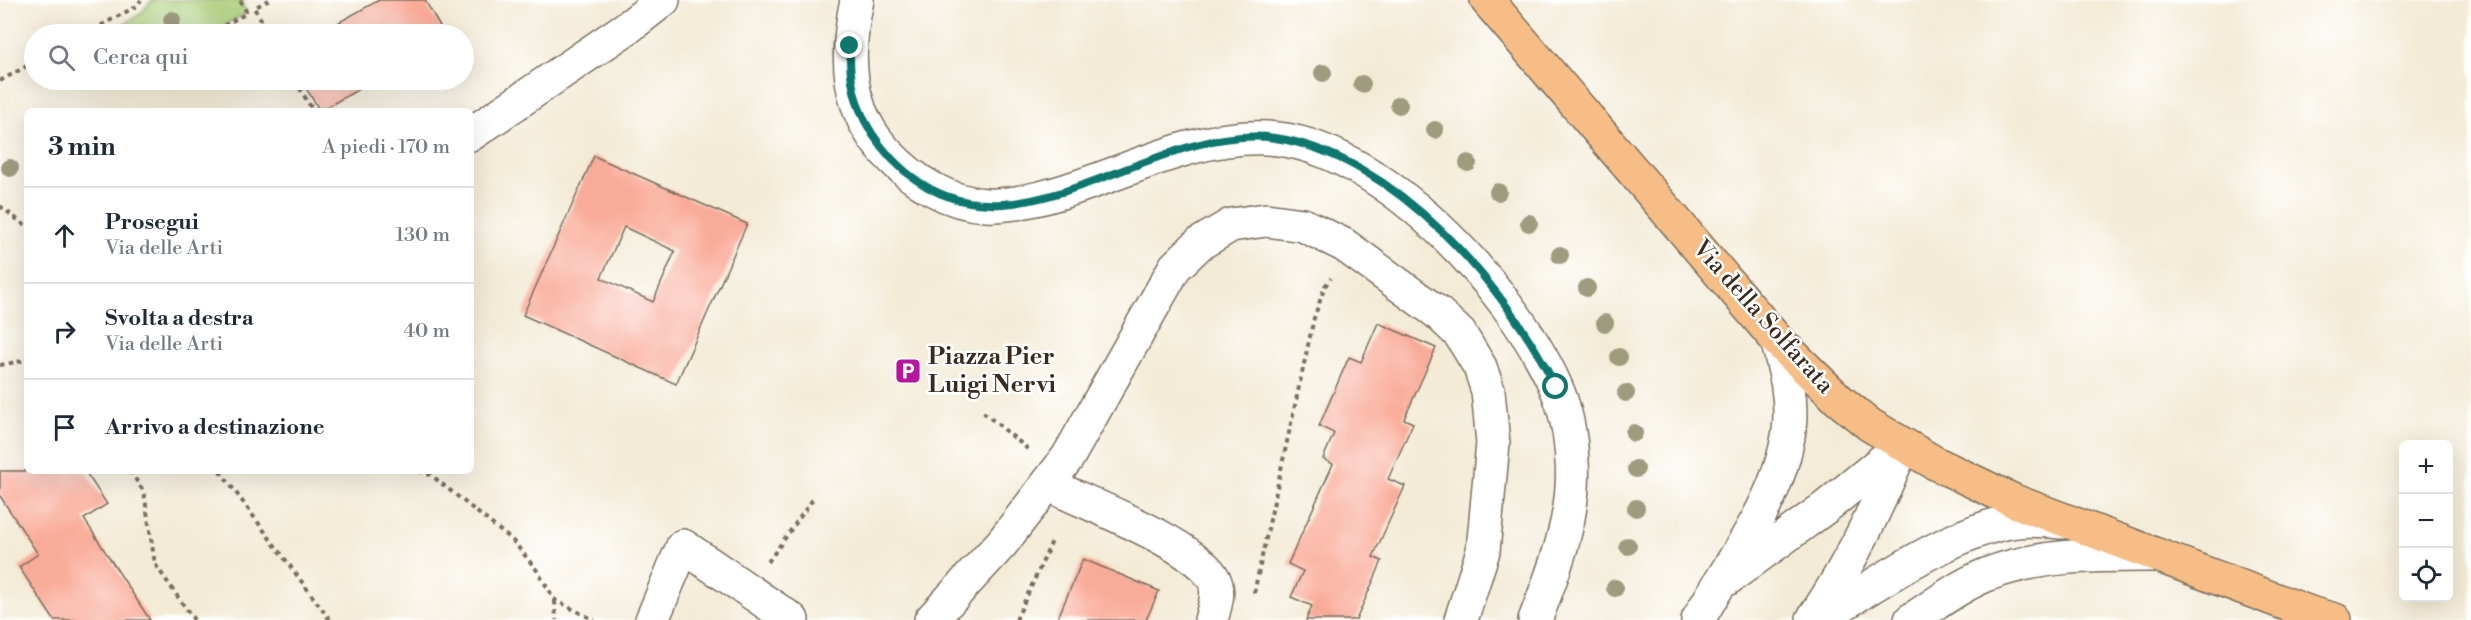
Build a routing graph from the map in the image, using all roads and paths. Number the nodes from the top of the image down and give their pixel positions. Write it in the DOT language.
graph roads {
  1 [pos="141,0"];
  2 [pos="240,0"];
  3 [pos="269,0"];
  4 [pos="663,0"];
  5 [pos="858,0"];
  6 [pos="1487,0"];
  7 [pos="255,8"];
  8 [pos="247,13"];
  9 [pos="107,24"];
  10 [pos="227,24"];
  11 [pos="264,24"];
  12 [pos="24,68"];
  13 [pos="0,81"];
  14 [pos="301,90"];
  15 [pos="311,108"];
  16 [pos="474,132"];
  17 [pos="0,206"];
  18 [pos="24,225"];
  19 [pos="1352,251"];
  20 [pos="1777,339"];
  21 [pos="24,361"];
  22 [pos="0,365"];
  23 [pos="982,412"];
  24 [pos="1902,445"];
  25 [pos="132,474"];
  26 [pos="222,474"];
  27 [pos="431,474"];
  28 [pos="1059,485"];
  29 [pos="813,499"];
  30 [pos="2062,522"];
  31 [pos="2156,555"];
  32 [pos="1716,587"];
  33 [pos="748,590"];
  34 [pos="1253,597"];
  35 [pos="555,600"];
  36 [pos="2324,618"];
  37 [pos="194,620"];
  38 [pos="330,620"];
  39 [pos="556,620"];
  40 [pos="594,620"];
  41 [pos="652,620"];
  42 [pos="792,620"];
  43 [pos="931,620"];
  44 [pos="1016,620"];
  45 [pos="1211,620"];
  46 [pos="1461,620"];
  47 [pos="1535,620"];
  48 [pos="1698,620"];
  49 [pos="1812,620"];
  50 [pos="1818,620"];
  51 [pos="1911,620"];
  1 -- 9 [label="path"];
  2 -- 8 [label="path"];
  3 -- 7 [label="path"];
  4 -- 16 [label="street"];
  5 -- 47 [label="street"];
  6 -- 20 [label="main road, Via della Solfarata"];
  7 -- 8 [label="path"];
  7 -- 11 [label="path"];
  8 -- 10 [label="path"];
  12 -- 13 [label="path"];
  14 -- 15 [label="path"];
  17 -- 18 [label="path"];
  19 -- 28 [label="street"];
  19 -- 34 [label="path"];
  19 -- 46 [label="street"];
  20 -- 24 [label="main road, Via della Solfarata"];
  20 -- 32 [label="street"];
  21 -- 22 [label="path"];
  23 -- 28 [label="path"];
  24 -- 30 [label="main road, Via della Solfarata"];
  24 -- 32 [label="street"];
  24 -- 49 [label="street"];
  25 -- 37 [label="path"];
  26 -- 38 [label="path"];
  27 -- 35 [label="path"];
  28 -- 43 [label="street"];
  28 -- 44 [label="path"];
  28 -- 45 [label="street"];
  29 -- 33 [label="path"];
  30 -- 31 [label="main road, Via della Solfarata"];
  30 -- 50 [label="street"];
  31 -- 36 [label="main road, Via della Solfarata"];
  31 -- 51 [label="street"];
  32 -- 48 [label="street"];
  33 -- 41 [label="street"];
  33 -- 42 [label="street"];
  35 -- 39 [label="path"];
  35 -- 40 [label="path"];
}
